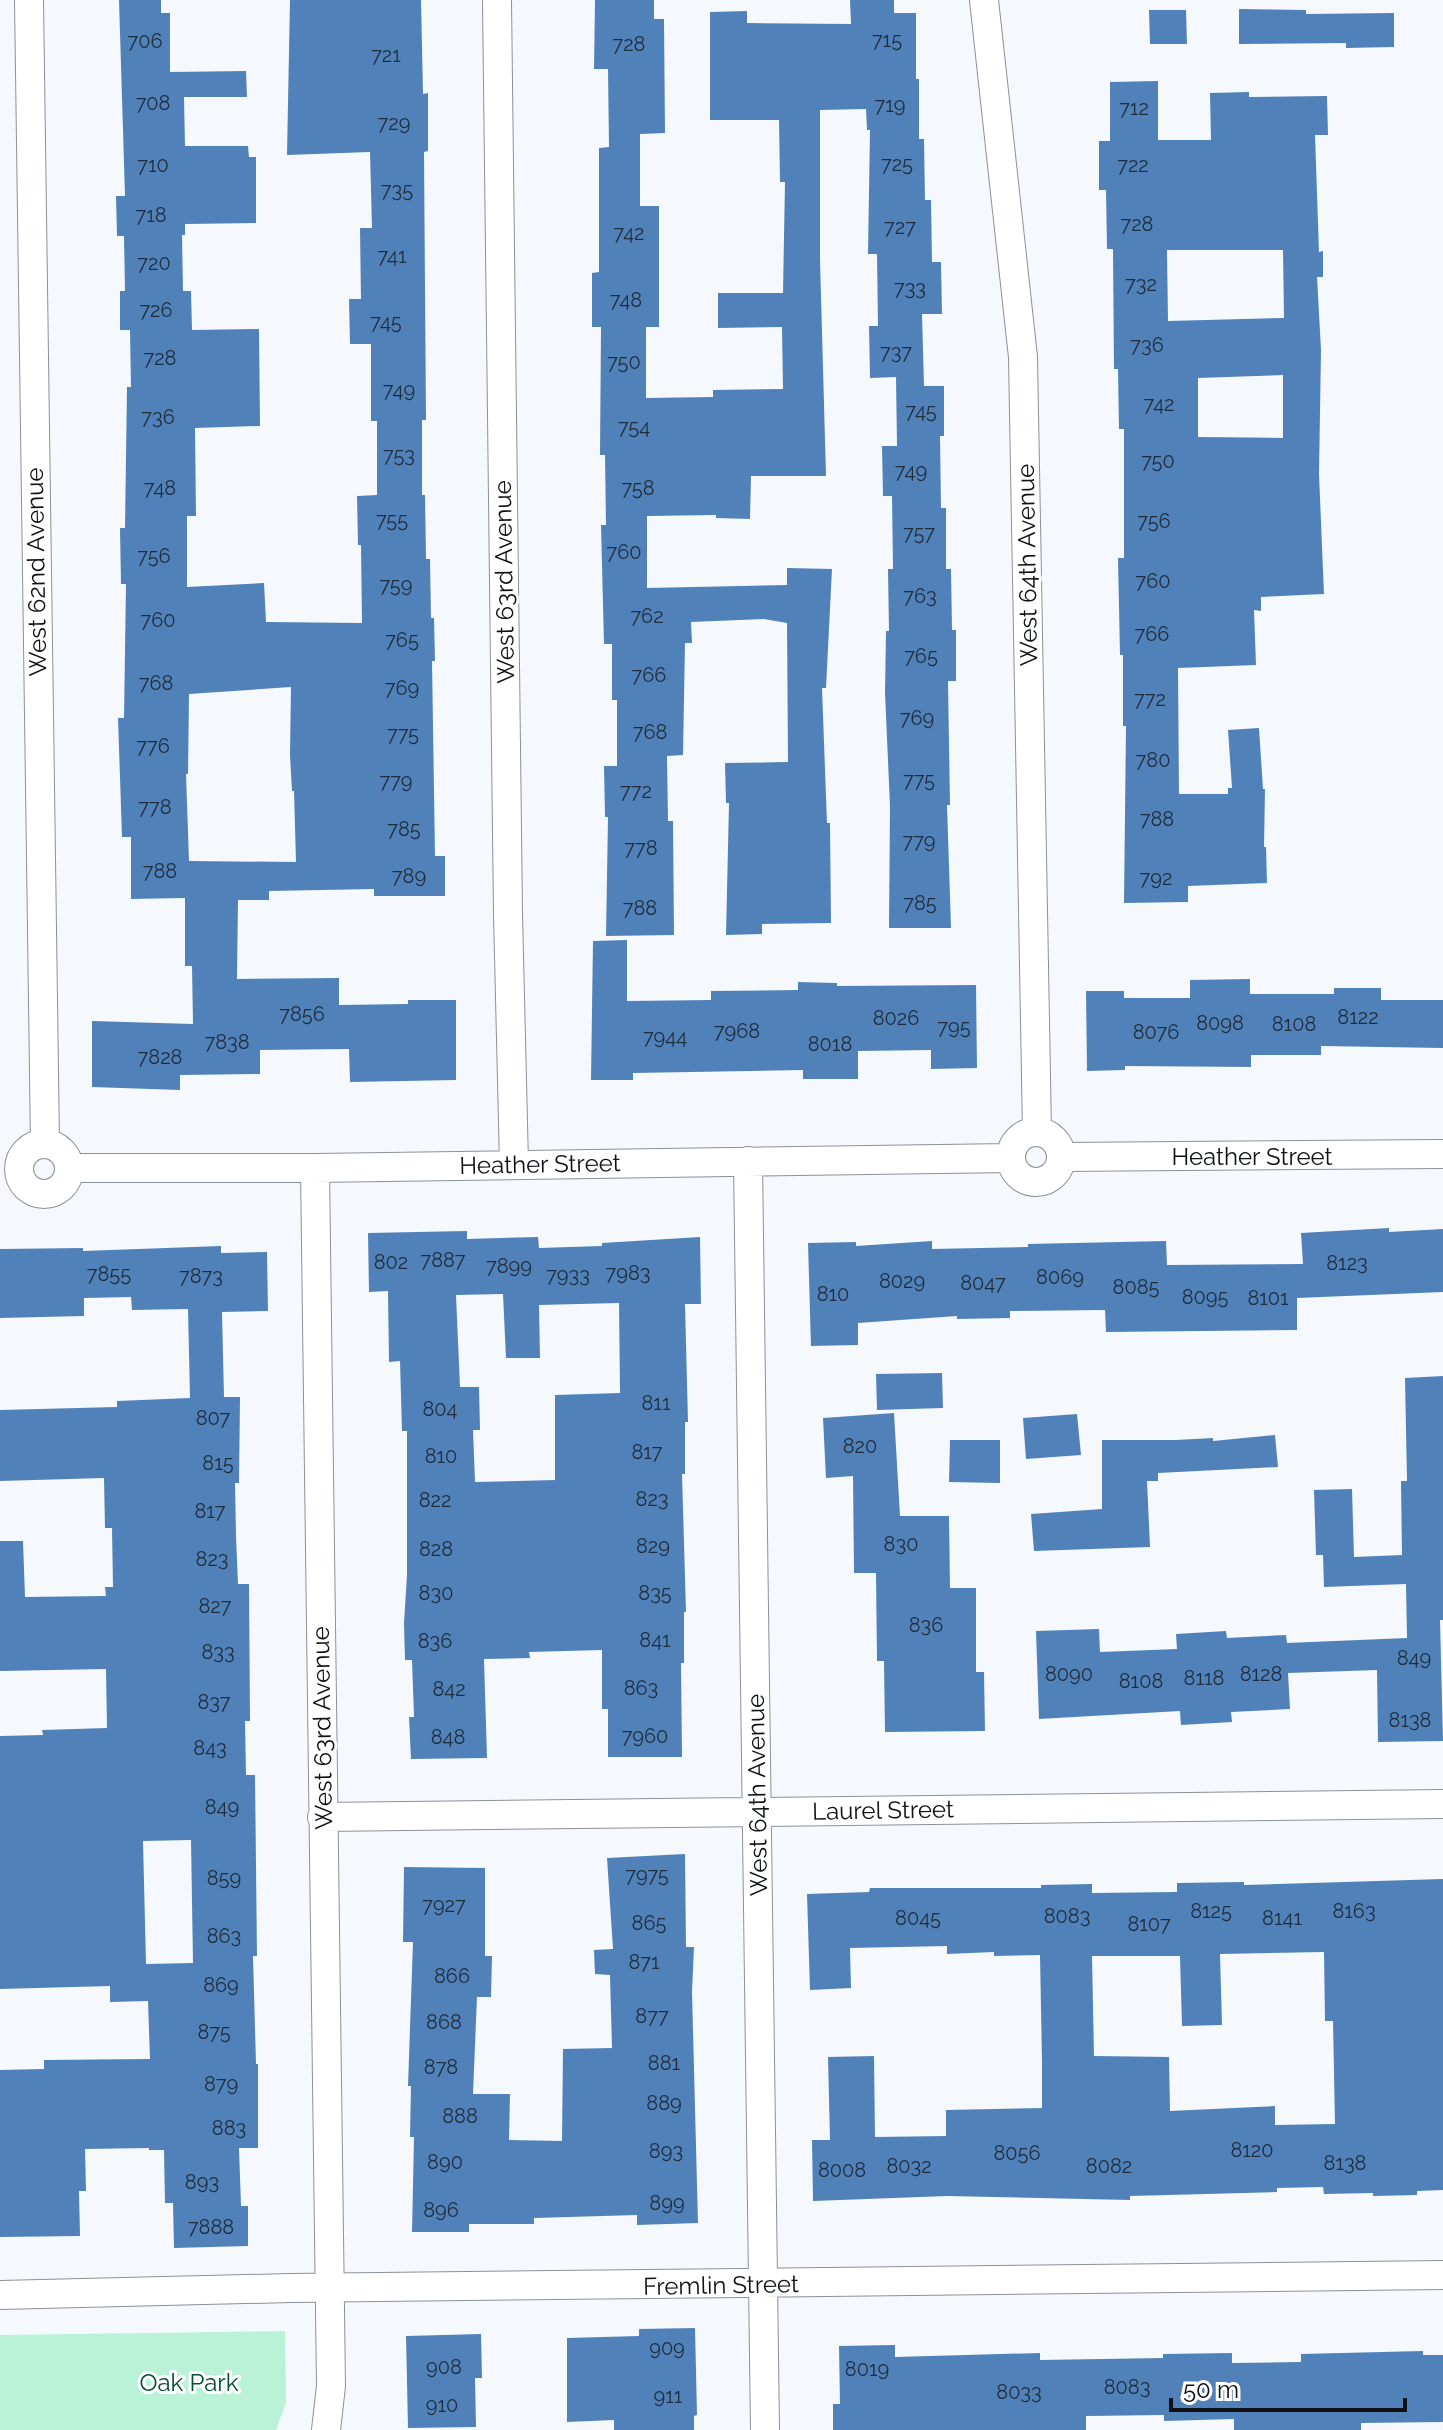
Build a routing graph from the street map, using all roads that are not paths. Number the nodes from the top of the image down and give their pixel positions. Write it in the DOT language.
graph roads {
  1 [pos="29,0"];
  2 [pos="497,0"];
  3 [pos="984,0"];
  4 [pos="1037,1132"];
  5 [pos="45,1144"];
  6 [pos="1443,1154"];
  7 [pos="1062,1157"];
  8 [pos="1011,1158"];
  9 [pos="748,1161"];
  10 [pos="514,1164"];
  11 [pos="70,1168"];
  12 [pos="315,1168"];
  13 [pos="10,1170"];
  14 [pos="1443,1804"];
  15 [pos="758,1812"];
  16 [pos="322,1817"];
  17 [pos="1443,2275"];
  18 [pos="763,2285"];
  19 [pos="330,2289"];
  20 [pos="0,2295"];
  21 [pos="326,2430"];
  22 [pos="765,2430"];
  1 -- 5 [label="street, West 62nd Avenue"];
  2 -- 10 [label="street, West 63rd Avenue"];
  3 -- 4 [label="street, West 64th Avenue"];
  4 -- 7 [label="street"];
  4 -- 8 [label="street"];
  5 -- 11 [label="street"];
  5 -- 13 [label="street"];
  6 -- 7 [label="street, Heather Street"];
  7 -- 8 [label="street"];
  8 -- 9 [label="street, Heather Street"];
  9 -- 10 [label="street, Heather Street"];
  9 -- 15 [label="street, West 64th Avenue"];
  10 -- 12 [label="street, Heather Street"];
  11 -- 12 [label="street, Heather Street"];
  11 -- 13 [label="street"];
  12 -- 16 [label="street, West 63rd Avenue"];
  14 -- 15 [label="street, Laurel Street"];
  15 -- 16 [label="street, Laurel Street"];
  15 -- 18 [label="street, West 64th Avenue"];
  16 -- 19 [label="street, West 63rd Avenue"];
  17 -- 18 [label="street, Fremlin Street"];
  18 -- 19 [label="street, Fremlin Street"];
  18 -- 22 [label="street, West 64th Avenue"];
  19 -- 20 [label="street, Fremlin Street"];
  19 -- 21 [label="street, West 63rd Avenue"];
}
